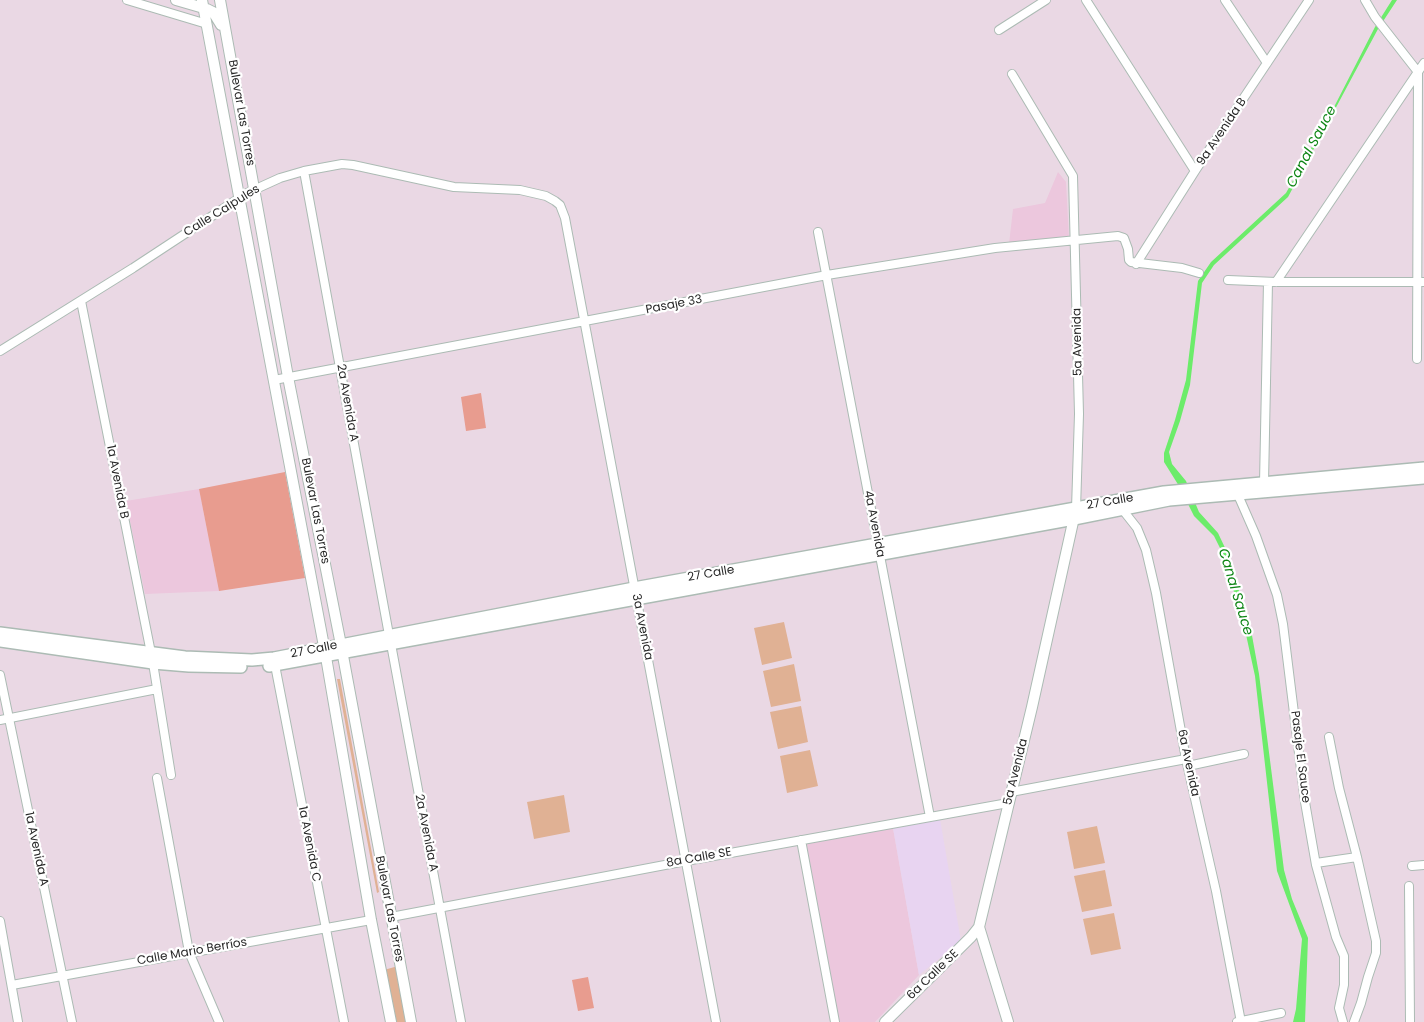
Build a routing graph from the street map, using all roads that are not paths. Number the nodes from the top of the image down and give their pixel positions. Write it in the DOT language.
graph roads {
  1 [pos="126,0"];
  2 [pos="176,0"];
  3 [pos="220,0"];
  4 [pos="1046,0"];
  5 [pos="1086,0"];
  6 [pos="1225,0"];
  7 [pos="1309,0"];
  8 [pos="1365,0"];
  9 [pos="203,4"];
  10 [pos="207,24"];
  11 [pos="999,30"];
  12 [pos="228,47"];
  13 [pos="1267,63"];
  14 [pos="1424,63"];
  15 [pos="1418,72"];
  16 [pos="1012,74"];
  17 [pos="1421,117"];
  18 [pos="242,124"];
  19 [pos="226,125"];
  20 [pos="304,171"];
  21 [pos="1195,172"];
  22 [pos="255,189"];
  23 [pos="240,199"];
  24 [pos="568,232"];
  25 [pos="818,232"];
  26 [pos="1075,239"];
  27 [pos="1136,264"];
  28 [pos="1199,272"];
  29 [pos="827,275"];
  30 [pos="1228,280"];
  31 [pos="1272,282"];
  32 [pos="1421,282"];
  33 [pos="81,301"];
  34 [pos="584,322"];
  35 [pos="0,351"];
  36 [pos="1417,359"];
  37 [pos="340,368"];
  38 [pos="288,377"];
  39 [pos="274,380"];
  40 [pos="1424,468"];
  41 [pos="1424,478"];
  42 [pos="1264,482"];
  43 [pos="1207,493"];
  44 [pos="1238,495"];
  45 [pos="1166,496"];
  46 [pos="1122,509"];
  47 [pos="1075,514"];
  48 [pos="879,549"];
  49 [pos="635,593"];
  50 [pos="0,634"];
  51 [pos="390,640"];
  52 [pos="0,641"];
  53 [pos="341,649"];
  54 [pos="326,657"];
  55 [pos="152,658"];
  56 [pos="275,665"];
  57 [pos="0,675"];
  58 [pos="157,689"];
  59 [pos="9,718"];
  60 [pos="0,720"];
  61 [pos="1329,737"];
  62 [pos="1244,754"];
  63 [pos="1187,762"];
  64 [pos="170,775"];
  65 [pos="157,778"];
  66 [pos="1011,792"];
  67 [pos="1008,803"];
  68 [pos="930,817"];
  69 [pos="801,840"];
  70 [pos="1357,857"];
  71 [pos="686,861"];
  72 [pos="1316,863"];
  73 [pos="1424,865"];
  74 [pos="1412,866"];
  75 [pos="1409,886"];
  76 [pos="440,906"];
  77 [pos="391,917"];
  78 [pos="371,920"];
  79 [pos="0,921"];
  80 [pos="979,927"];
  81 [pos="326,928"];
  82 [pos="189,952"];
  83 [pos="62,976"];
  84 [pos="12,985"];
  85 [pos="1281,1013"];
  86 [pos="18,1022"];
  87 [pos="72,1022"];
  88 [pos="219,1022"];
  89 [pos="344,1022"];
  90 [pos="391,1022"];
  91 [pos="410,1022"];
  92 [pos="461,1022"];
  93 [pos="716,1022"];
  94 [pos="835,1022"];
  95 [pos="885,1022"];
  96 [pos="1008,1022"];
  97 [pos="1239,1022"];
  98 [pos="1343,1022"];
  99 [pos="1354,1022"];
  100 [pos="1410,1022"];
  1 -- 10 [label="street"];
  2 -- 9 [label="street"];
  3 -- 12 [label="street, Bulevar Las Torres"];
  4 -- 11 [label="street"];
  5 -- 21 [label="street"];
  6 -- 13 [label="street"];
  7 -- 13 [label="street, 9a Avenida B"];
  8 -- 15 [label="street"];
  9 -- 10 [label="street, Bulevar Las Torres"];
  9 -- 12 [label="street"];
  10 -- 19 [label="street, Bulevar Las Torres"];
  12 -- 18 [label="street, Bulevar Las Torres"];
  13 -- 21 [label="street, 9a Avenida B"];
  14 -- 15 [label="street"];
  15 -- 17 [label="street"];
  15 -- 31 [label="street"];
  16 -- 26 [label="street, 5a Avenida"];
  17 -- 32 [label="street"];
  18 -- 19 [label="street"];
  18 -- 22 [label="street, Bulevar Las Torres"];
  19 -- 23 [label="street, Bulevar Las Torres"];
  20 -- 22 [label="street, Calle Calpules"];
  20 -- 24 [label="street, Calle Calpules"];
  20 -- 37 [label="street, 2a Avenida A"];
  21 -- 27 [label="street, 9a Avenida B"];
  22 -- 23 [label="street, Calle Calpules"];
  22 -- 38 [label="street, Bulevar Las Torres"];
  23 -- 33 [label="street, Calle Calpules"];
  23 -- 39 [label="street, Bulevar Las Torres"];
  24 -- 34 [label="street, 3a Avenida"];
  25 -- 29 [label="street, 4a Avenida"];
  26 -- 27 [label="street, Pasaje 33"];
  26 -- 29 [label="street, Pasaje 33"];
  26 -- 47 [label="street, 5a Avenida"];
  27 -- 28 [label="street"];
  29 -- 34 [label="street, Pasaje 33"];
  29 -- 48 [label="street, 4a Avenida"];
  30 -- 31 [label="street"];
  31 -- 32 [label="street"];
  31 -- 42 [label="street"];
  32 -- 36 [label="street"];
  33 -- 35 [label="street, Calle Calpules"];
  33 -- 55 [label="street, 1a Avenida B"];
  34 -- 37 [label="street, Pasaje 33"];
  34 -- 49 [label="street, 3a Avenida"];
  37 -- 38 [label="street, Pasaje 33"];
  37 -- 51 [label="street, 2a Avenida A"];
  38 -- 39 [label="street, Pasaje 33"];
  38 -- 53 [label="street, Bulevar Las Torres"];
  39 -- 54 [label="street, Bulevar Las Torres"];
  40 -- 42 [label="main road, 27 Calle"];
  41 -- 44 [label="main road, 27 Calle"];
  42 -- 43 [label="main road, 27 Calle"];
  43 -- 44 [label="main road, 27 Calle"];
  43 -- 45 [label="main road, 27 Calle"];
  44 -- 72 [label="street, Pasaje El Sauce"];
  45 -- 46 [label="main road, 27 Calle"];
  45 -- 47 [label="main road, 27 Calle"];
  46 -- 47 [label="main road, 27 Calle"];
  46 -- 63 [label="street, 6a Avenida"];
  47 -- 48 [label="main road, 27 Calle"];
  47 -- 66 [label="street, 5a Avenida"];
  48 -- 49 [label="main road, 27 Calle"];
  48 -- 68 [label="street, 4a Avenida"];
  49 -- 51 [label="main road, 27 Calle"];
  49 -- 71 [label="street, 3a Avenida"];
  50 -- 55 [label="main road, 27 Calle"];
  51 -- 53 [label="main road, 27 Calle"];
  51 -- 76 [label="street, 2a Avenida A"];
  52 -- 55 [label="main road, 27 Calle"];
  53 -- 54 [label="main road, 27 Calle"];
  53 -- 77 [label="street, Bulevar Las Torres"];
  54 -- 55 [label="main road, 27 Calle"];
  54 -- 56 [label="main road, 27 Calle"];
  54 -- 78 [label="street, Bulevar Las Torres"];
  55 -- 56 [label="main road, 27 Calle"];
  55 -- 58 [label="street, 1a Avenida B"];
  56 -- 81 [label="street, 1a Avenida C"];
  57 -- 59 [label="street, 1a Avenida A"];
  58 -- 59 [label="street"];
  58 -- 64 [label="street, 1a Avenida B"];
  59 -- 60 [label="street"];
  59 -- 83 [label="street, 1a Avenida A"];
  61 -- 70 [label="street"];
  62 -- 63 [label="street"];
  63 -- 66 [label="street"];
  63 -- 97 [label="street, 6a Avenida"];
  65 -- 82 [label="street"];
  66 -- 67 [label="street, 5a Avenida"];
  67 -- 68 [label="street, 8a Calle SE"];
  67 -- 80 [label="street, 5a Avenida"];
  68 -- 69 [label="street, 8a Calle SE"];
  69 -- 71 [label="street, 8a Calle SE"];
  69 -- 94 [label="street"];
  70 -- 72 [label="street"];
  70 -- 99 [label="street"];
  71 -- 76 [label="street, 8a Calle SE"];
  71 -- 93 [label="street, 3a Avenida"];
  72 -- 98 [label="street, Pasaje El Sauce"];
  73 -- 74 [label="street"];
  75 -- 100 [label="street"];
  76 -- 77 [label="street, 8a Calle SE"];
  76 -- 92 [label="street, 2a Avenida A"];
  77 -- 91 [label="street, Bulevar Las Torres"];
  78 -- 81 [label="street, Calle Mario Berríos"];
  78 -- 90 [label="street, Bulevar Las Torres"];
  79 -- 84 [label="street"];
  80 -- 95 [label="street, 6a Calle SE"];
  80 -- 96 [label="street"];
  81 -- 82 [label="street, Calle Mario Berríos"];
  81 -- 89 [label="street, 1a Avenida C"];
  82 -- 83 [label="street, Calle Mario Berríos"];
  82 -- 88 [label="street"];
  83 -- 84 [label="street, Calle Mario Berríos"];
  83 -- 87 [label="street, 1a Avenida A"];
  84 -- 86 [label="street"];
  85 -- 97 [label="street"];
}
